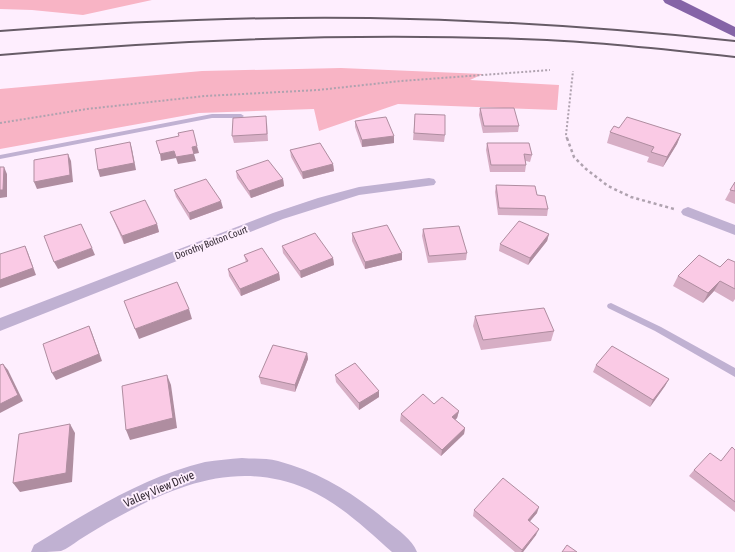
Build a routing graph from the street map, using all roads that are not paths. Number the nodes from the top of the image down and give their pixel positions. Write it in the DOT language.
graph roads {
  1 [pos="670,0"];
  2 [pos="735,32"];
  3 [pos="241,116"];
  4 [pos="0,157"];
  5 [pos="429,182"];
  6 [pos="688,212"];
  7 [pos="735,230"];
  8 [pos="611,306"];
  9 [pos="0,325"];
  10 [pos="735,373"];
  11 [pos="41,552"];
  12 [pos="407,552"];
  1 -- 2 [label="highway"];
  3 -- 4 [label="lane"];
  5 -- 9 [label="street, Dorothy Bolton Court"];
  6 -- 7 [label="street"];
  8 -- 10 [label="lane"];
  11 -- 12 [label="street, Valley View Drive"];
}
